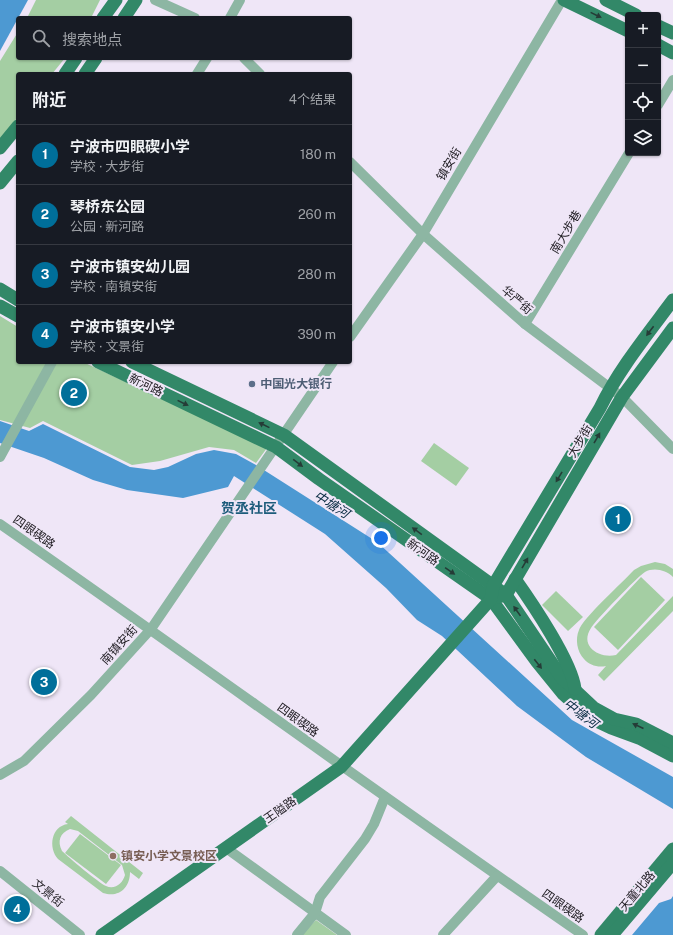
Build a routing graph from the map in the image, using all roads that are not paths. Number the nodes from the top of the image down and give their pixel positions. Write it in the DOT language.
graph roads {
  1 [pos="116,0"];
  2 [pos="136,0"];
  3 [pos="155,0"];
  4 [pos="240,0"];
  5 [pos="563,0"];
  6 [pos="606,0"];
  7 [pos="630,12"];
  8 [pos="104,16"];
  9 [pos="125,16"];
  10 [pos="191,16"];
  11 [pos="231,16"];
  12 [pos="661,28"];
  13 [pos="625,30"];
  14 [pos="673,34"];
  15 [pos="661,47"];
  16 [pos="673,53"];
  17 [pos="75,60"];
  18 [pos="95,60"];
  19 [pos="205,60"];
  20 [pos="246,60"];
  21 [pos="66,72"];
  22 [pos="86,72"];
  23 [pos="198,72"];
  24 [pos="258,72"];
  25 [pos="673,80"];
  26 [pos="661,100"];
  27 [pos="16,128"];
  28 [pos="0,148"];
  29 [pos="627,156"];
  30 [pos="16,163"];
  31 [pos="352,164"];
  32 [pos="0,183"];
  33 [pos="423,234"];
  34 [pos="0,289"];
  35 [pos="16,299"];
  36 [pos="673,300"];
  37 [pos="0,306"];
  38 [pos="16,315"];
  39 [pos="525,324"];
  40 [pos="673,328"];
  41 [pos="352,334"];
  42 [pos="51,364"];
  43 [pos="102,364"];
  44 [pos="136,364"];
  45 [pos="332,364"];
  46 [pos="610,388"];
  47 [pos="622,397"];
  48 [pos="284,435"];
  49 [pos="276,447"];
  50 [pos="673,449"];
  51 [pos="0,457"];
  52 [pos="0,524"];
  53 [pos="515,579"];
  54 [pos="494,586"];
  55 [pos="506,595"];
  56 [pos="491,599"];
  57 [pos="151,629"];
  58 [pos="575,690"];
  59 [pos="673,743"];
  60 [pos="673,756"];
  61 [pos="341,767"];
  62 [pos="0,775"];
  63 [pos="385,797"];
  64 [pos="226,848"];
  65 [pos="673,849"];
  66 [pos="673,863"];
  67 [pos="0,871"];
  68 [pos="497,876"];
  69 [pos="315,913"];
  70 [pos="80,935"];
  71 [pos="102,935"];
  72 [pos="297,935"];
  73 [pos="346,935"];
  74 [pos="443,935"];
  75 [pos="583,935"];
  76 [pos="601,935"];
  77 [pos="612,935"];
  1 -- 8 [label="main road"];
  2 -- 9 [label="main road"];
  3 -- 10 [label="street"];
  4 -- 11 [label="street"];
  5 -- 13 [label="main road, one-way"];
  5 -- 33 [label="street, 镇安街"];
  6 -- 7 [label="main road"];
  12 -- 14 [label="main road"];
  15 -- 16 [label="main road"];
  17 -- 21 [label="main road"];
  18 -- 22 [label="main road"];
  19 -- 23 [label="street"];
  20 -- 24 [label="street"];
  25 -- 26 [label="street"];
  27 -- 28 [label="main road"];
  29 -- 39 [label="street, 南大步巷"];
  30 -- 32 [label="main road"];
  31 -- 33 [label="street, 华严街"];
  33 -- 39 [label="street, 华严街"];
  33 -- 41 [label="street, 镇安街"];
  34 -- 35 [label="main road"];
  36 -- 46 [label="main road, 大步街, one-way"];
  37 -- 38 [label="main road"];
  39 -- 46 [label="street, 华严街"];
  40 -- 47 [label="main road, 大步街"];
  42 -- 51 [label="street"];
  43 -- 49 [label="main road, 新河路, one-way"];
  48 -- 44 [label="main road, 新河路, one-way"];
  45 -- 48 [label="street"];
  46 -- 47 [label="street, 华严街"];
  46 -- 54 [label="main road, 大步街, one-way"];
  47 -- 50 [label="street, 华严街"];
  53 -- 47 [label="main road, 大步街, one-way"];
  48 -- 49 [label="street"];
  54 -- 48 [label="main road, 新河路, one-way"];
  49 -- 56 [label="main road, 新河路, one-way"];
  49 -- 57 [label="street, 南镇安街"];
  52 -- 57 [label="street, 四眼碶路"];
  53 -- 55 [label="main road, 大步街"];
  53 -- 58 [label="main road"];
  54 -- 55 [label="main road, 新河路"];
  54 -- 56 [label="main road, 大步街"];
  55 -- 56 [label="main road"];
  58 -- 55 [label="main road, 新河路, one-way"];
  56 -- 60 [label="main road, 新河路, one-way"];
  56 -- 61 [label="main road, 王隘路"];
  57 -- 61 [label="street, 四眼碶路"];
  57 -- 62 [label="street, 南镇安街"];
  59 -- 58 [label="main road, 新河路, one-way"];
  61 -- 63 [label="street, 四眼碶路"];
  61 -- 64 [label="main road, 王隘路"];
  63 -- 68 [label="street, 四眼碶路"];
  63 -- 69 [label="street"];
  64 -- 69 [label="street"];
  64 -- 71 [label="main road, 王隘路"];
  65 -- 76 [label="main road, 天童北路"];
  66 -- 77 [label="main road"];
  67 -- 70 [label="street, 文景街"];
  68 -- 74 [label="street"];
  68 -- 75 [label="street, 四眼碶路"];
  69 -- 72 [label="street"];
  69 -- 73 [label="street"];
}
